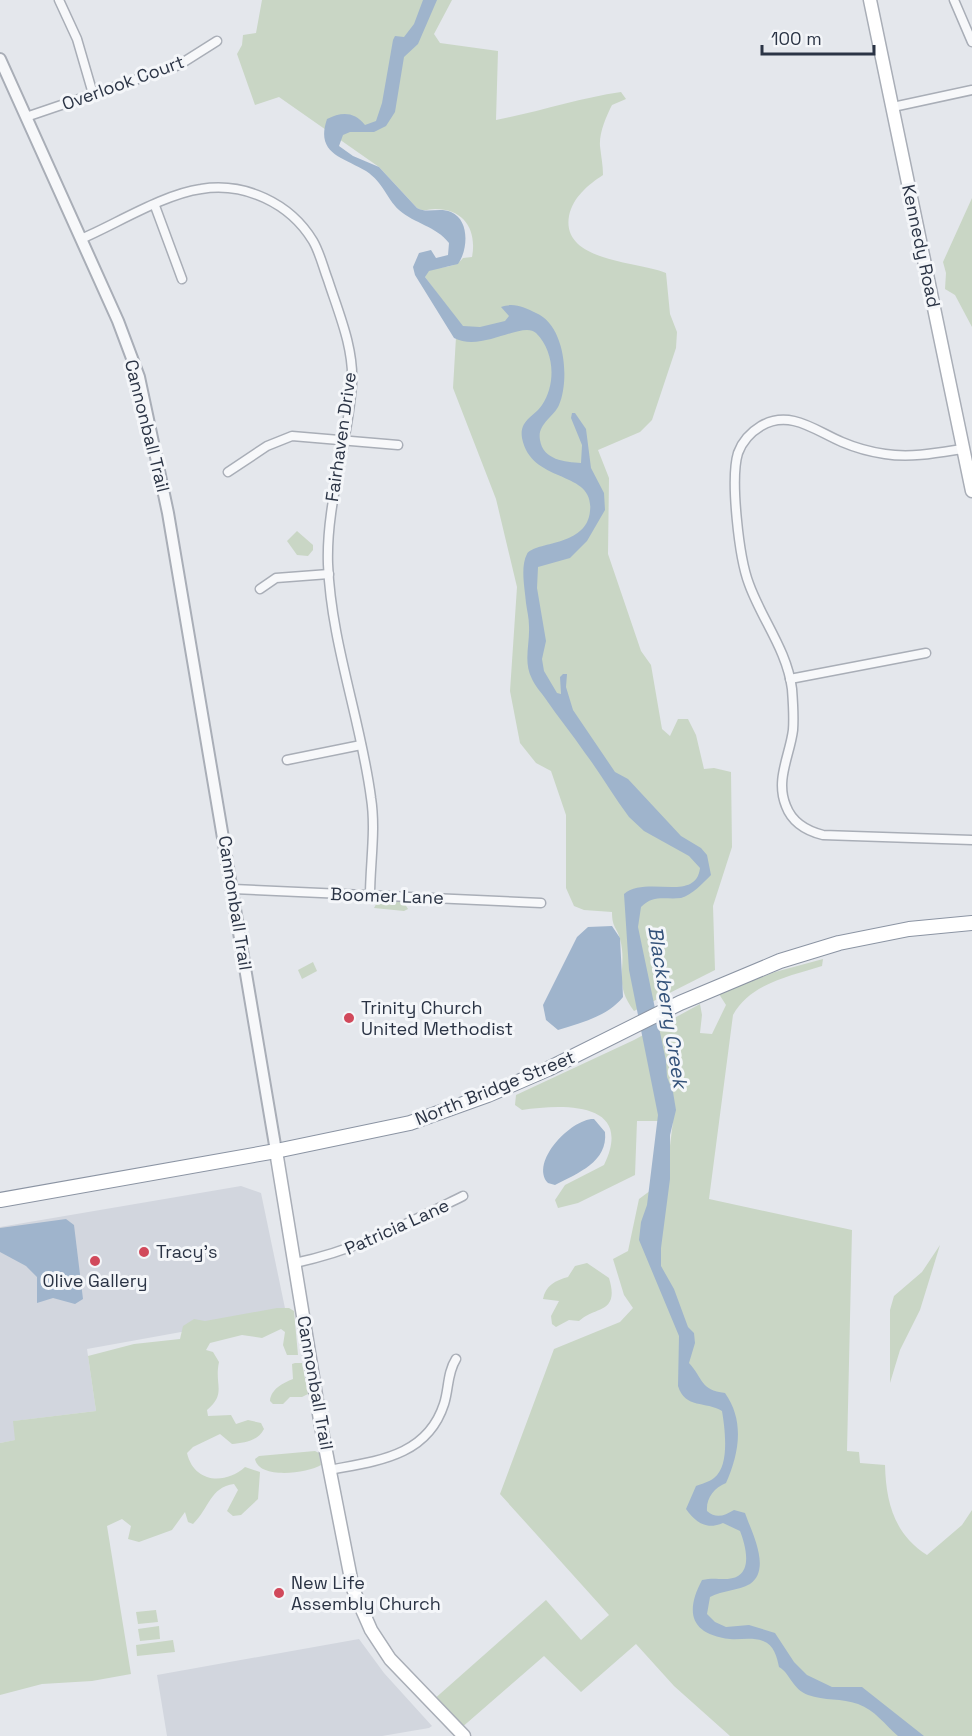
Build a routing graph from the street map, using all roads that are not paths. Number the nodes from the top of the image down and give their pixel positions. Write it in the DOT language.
graph roads {
  1 [pos="59,0"];
  2 [pos="870,0"];
  3 [pos="954,0"];
  4 [pos="217,41"];
  5 [pos="972,42"];
  6 [pos="0,59"];
  7 [pos="972,90"];
  8 [pos="93,94"];
  9 [pos="893,107"];
  10 [pos="26,117"];
  11 [pos="155,206"];
  12 [pos="81,239"];
  13 [pos="182,279"];
  14 [pos="343,441"];
  15 [pos="398,445"];
  16 [pos="962,448"];
  17 [pos="228,472"];
  18 [pos="972,491"];
  19 [pos="329,574"];
  20 [pos="260,589"];
  21 [pos="926,653"];
  22 [pos="790,679"];
  23 [pos="361,745"];
  24 [pos="287,760"];
  25 [pos="972,840"];
  26 [pos="232,889"];
  27 [pos="370,896"];
  28 [pos="541,903"];
  29 [pos="972,924"];
  30 [pos="276,1150"];
  31 [pos="463,1196"];
  32 [pos="0,1200"];
  33 [pos="295,1263"];
  34 [pos="456,1359"];
  35 [pos="329,1470"];
  36 [pos="464,1736"];
  1 -- 8 [label="street"];
  2 -- 9 [label="main road, Kennedy Road"];
  3 -- 5 [label="street"];
  4 -- 8 [label="street, Overlook Court"];
  6 -- 10 [label="street, Cannonball Trail"];
  7 -- 9 [label="street"];
  8 -- 10 [label="street, Overlook Court"];
  9 -- 16 [label="main road, Kennedy Road"];
  10 -- 12 [label="street, Cannonball Trail"];
  11 -- 12 [label="street, Fairhaven Drive"];
  11 -- 13 [label="street"];
  11 -- 14 [label="street, Fairhaven Drive"];
  12 -- 26 [label="street, Cannonball Trail"];
  14 -- 15 [label="street"];
  14 -- 17 [label="street"];
  14 -- 19 [label="street, Fairhaven Drive"];
  16 -- 18 [label="main road, Kennedy Road"];
  16 -- 22 [label="street"];
  19 -- 20 [label="street"];
  19 -- 23 [label="street, Fairhaven Drive"];
  21 -- 22 [label="street"];
  22 -- 25 [label="street"];
  23 -- 24 [label="street"];
  23 -- 27 [label="street, Fairhaven Drive"];
  26 -- 27 [label="street, Boomer Lane"];
  26 -- 30 [label="street, Cannonball Trail"];
  27 -- 28 [label="street, Boomer Lane"];
  29 -- 30 [label="highway, North Bridge Street"];
  30 -- 32 [label="highway, North Bridge Street"];
  30 -- 33 [label="main road, Cannonball Trail"];
  31 -- 33 [label="street, Patricia Lane"];
  33 -- 35 [label="main road, Cannonball Trail"];
  34 -- 35 [label="street"];
  35 -- 36 [label="main road, Cannonball Trail"];
}
